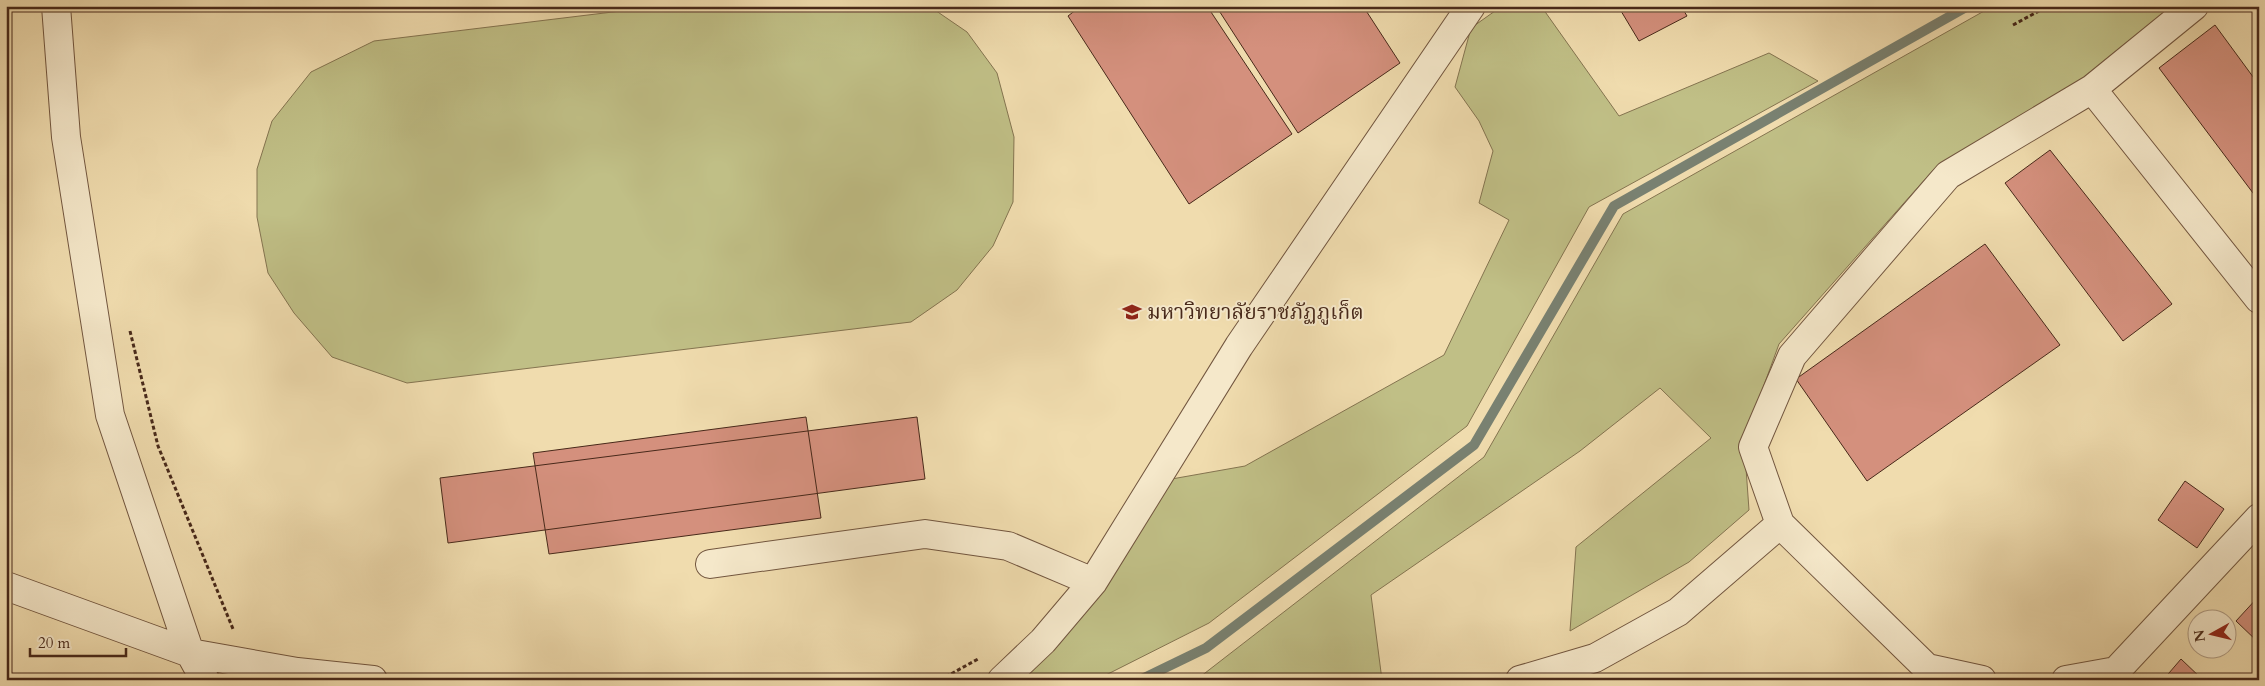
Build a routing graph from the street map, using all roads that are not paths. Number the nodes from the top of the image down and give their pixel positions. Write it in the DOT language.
graph roads {
  1 [pos="56,6"];
  2 [pos="1471,6"];
  3 [pos="2194,6"];
  4 [pos="2092,89"];
  5 [pos="2259,299"];
  6 [pos="2259,518"];
  7 [pos="1780,524"];
  8 [pos="710,564"];
  9 [pos="1092,582"];
  10 [pos="6,586"];
  11 [pos="190,653"];
  12 [pos="205,680"];
  13 [pos="373,680"];
  14 [pos="1002,680"];
  15 [pos="1520,680"];
  16 [pos="1982,680"];
  17 [pos="2066,680"];
  1 -- 11 [label="lane"];
  2 -- 9 [label="lane"];
  3 -- 4 [label="lane"];
  4 -- 5 [label="lane"];
  4 -- 7 [label="lane"];
  6 -- 17 [label="lane"];
  7 -- 15 [label="lane"];
  7 -- 16 [label="lane"];
  8 -- 9 [label="lane"];
  9 -- 14 [label="lane"];
  10 -- 11 [label="lane"];
  11 -- 12 [label="lane"];
  11 -- 13 [label="lane"];
}
